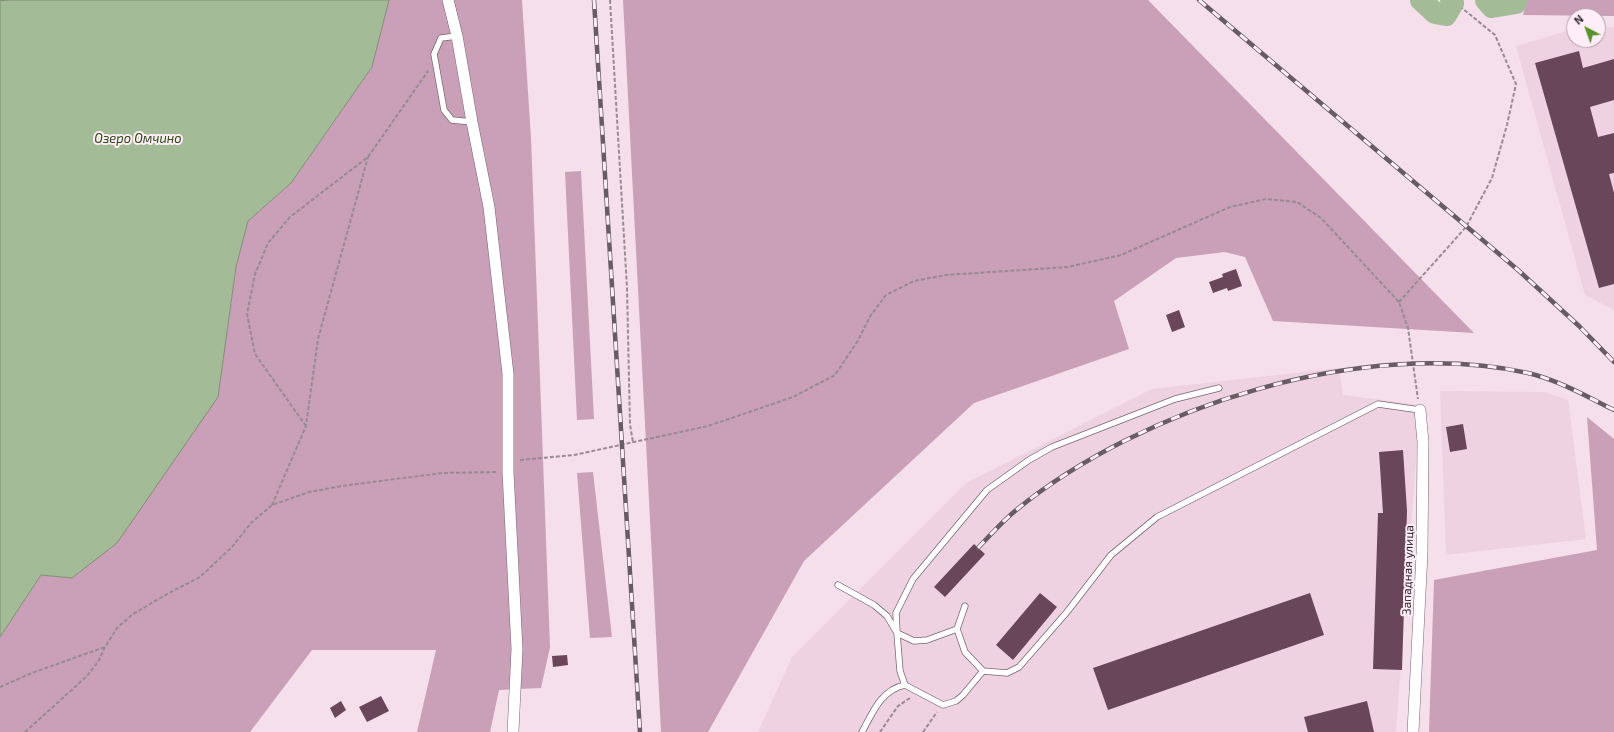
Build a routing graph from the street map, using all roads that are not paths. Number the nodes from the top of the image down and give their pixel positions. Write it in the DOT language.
graph roads {
  1 [pos="448,0"];
  2 [pos="457,36"];
  3 [pos="472,122"];
  4 [pos="1219,388"];
  5 [pos="1420,410"];
  6 [pos="838,586"];
  7 [pos="965,606"];
  8 [pos="957,629"];
  9 [pos="897,633"];
  10 [pos="983,671"];
  11 [pos="905,685"];
  12 [pos="514,732"];
  13 [pos="862,732"];
  14 [pos="1413,732"];
  1 -- 2 [label="street"];
  2 -- 3 [label="street"];
  2 -- 3 [label="lane"];
  3 -- 12 [label="street"];
  4 -- 9 [label="lane"];
  5 -- 10 [label="lane"];
  5 -- 14 [label="street, Западная улица"];
  6 -- 9 [label="lane"];
  7 -- 8 [label="lane"];
  8 -- 9 [label="lane"];
  8 -- 10 [label="lane"];
  9 -- 11 [label="lane"];
  10 -- 11 [label="lane"];
  11 -- 13 [label="lane"];
}
